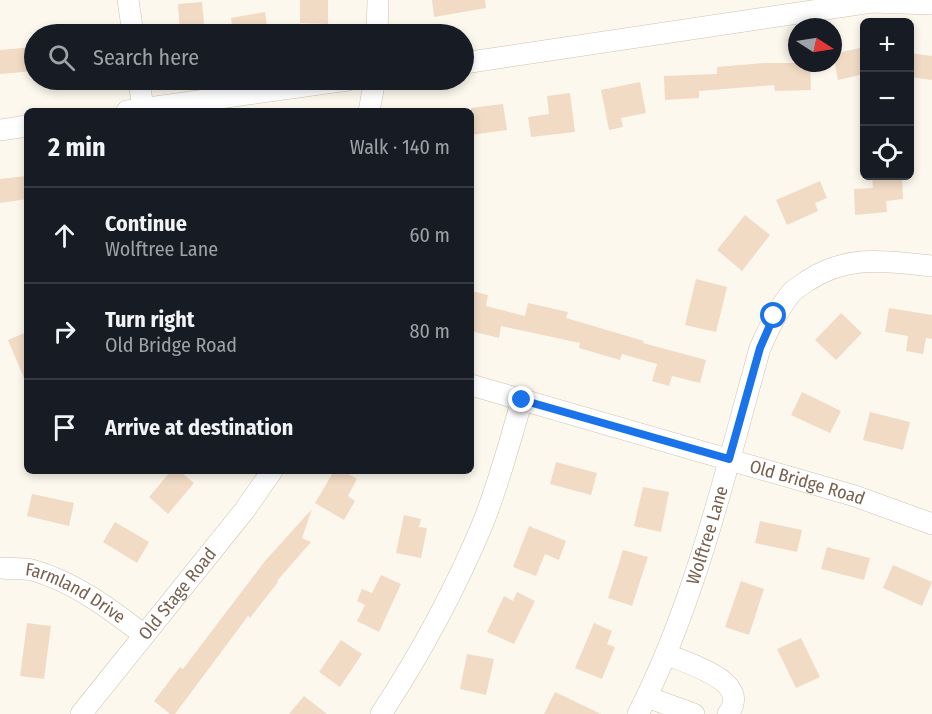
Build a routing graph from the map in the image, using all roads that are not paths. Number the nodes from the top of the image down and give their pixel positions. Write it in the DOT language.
graph roads {
  1 [pos="128,0"];
  2 [pos="378,0"];
  3 [pos="872,1"];
  4 [pos="932,4"];
  5 [pos="132,24"];
  6 [pos="377,24"];
  7 [pos="474,61"];
  8 [pos="138,90"];
  9 [pos="277,90"];
  10 [pos="373,90"];
  11 [pos="135,108"];
  12 [pos="149,108"];
  13 [pos="370,108"];
  14 [pos="24,126"];
  15 [pos="0,130"];
  16 [pos="932,266"];
  17 [pos="474,386"];
  18 [pos="522,400"];
  19 [pos="729,459"];
  20 [pos="270,474"];
  21 [pos="932,524"];
  22 [pos="0,568"];
  23 [pos="144,635"];
  24 [pos="666,654"];
  25 [pos="642,706"];
  26 [pos="81,714"];
  27 [pos="381,714"];
  28 [pos="694,714"];
  29 [pos="728,714"];
  1 -- 5 [label="street"];
  2 -- 6 [label="street"];
  3 -- 4 [label="street"];
  3 -- 7 [label="street"];
  8 -- 11 [label="street"];
  9 -- 12 [label="street"];
  10 -- 13 [label="street"];
  14 -- 15 [label="street"];
  16 -- 19 [label="street, Wolftree Lane"];
  17 -- 18 [label="street, Old Bridge Road"];
  18 -- 19 [label="street, Old Bridge Road"];
  18 -- 27 [label="street"];
  19 -- 21 [label="street, Old Bridge Road"];
  19 -- 24 [label="street, Wolftree Lane"];
  20 -- 23 [label="street, Old Stage Road"];
  22 -- 23 [label="street, Farmland Drive"];
  23 -- 26 [label="street, Old Stage Road"];
  24 -- 25 [label="street, Wolftree Lane"];
  24 -- 29 [label="street"];
  25 -- 28 [label="street"];
}
